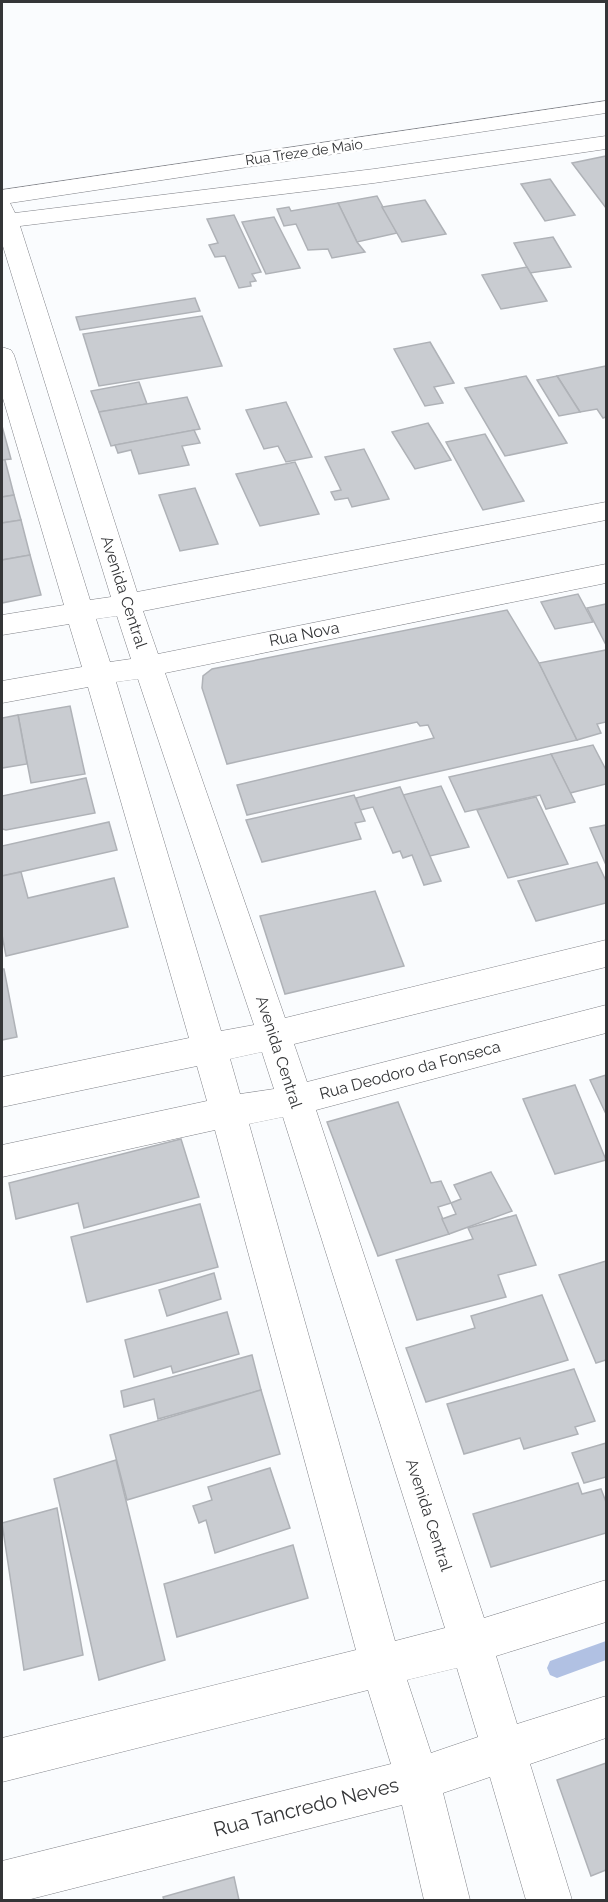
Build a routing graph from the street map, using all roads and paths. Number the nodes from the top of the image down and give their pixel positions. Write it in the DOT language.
graph roads {
  1 [pos="606,107"];
  2 [pos="606,142"];
  3 [pos="3,211"];
  4 [pos="2,355"];
  5 [pos="606,511"];
  6 [pos="606,573"];
  7 [pos="127,604"];
  8 [pos="80,612"];
  9 [pos="2,625"];
  10 [pos="149,666"];
  11 [pos="99,675"];
  12 [pos="2,692"];
  13 [pos="606,953"];
  14 [pos="606,1019"];
  15 [pos="274,1035"];
  16 [pos="208,1049"];
  17 [pos="2,1092"];
  18 [pos="295,1100"];
  19 [pos="228,1112"];
  20 [pos="2,1161"];
  21 [pos="606,1601"];
  22 [pos="471,1643"];
  23 [pos="381,1665"];
  24 [pos="606,1717"];
  25 [pos="504,1749"];
  26 [pos="2,1760"];
  27 [pos="418,1779"];
  28 [pos="2,1884"];
  29 [pos="447,1900"];
  30 [pos="549,1900"];
  1 -- 3 [label="street, Rua Treze de Maio"];
  2 -- 3 [label="street, Rua Treze de Maio"];
  3 -- 7 [label="street, Avenida Central"];
  4 -- 8 [label="street"];
  5 -- 7 [label="street"];
  6 -- 10 [label="street, Rua Nova"];
  7 -- 8 [label="street"];
  7 -- 10 [label="street, Avenida Central"];
  8 -- 9 [label="street"];
  8 -- 11 [label="street"];
  10 -- 11 [label="street, Rua Nova"];
  10 -- 15 [label="street, Avenida Central"];
  11 -- 12 [label="street, Rua Nova"];
  11 -- 16 [label="street"];
  13 -- 15 [label="street"];
  14 -- 18 [label="street, Rua Deodoro da Fonseca"];
  15 -- 16 [label="street"];
  15 -- 18 [label="street, Avenida Central"];
  16 -- 17 [label="street"];
  16 -- 19 [label="street"];
  18 -- 19 [label="street, Rua Deodoro da Fonseca"];
  18 -- 22 [label="street, Avenida Central"];
  19 -- 20 [label="street, Rua Deodoro da Fonseca"];
  19 -- 23 [label="street"];
  21 -- 22 [label="street"];
  22 -- 23 [label="street"];
  22 -- 25 [label="street, Avenida Central"];
  23 -- 26 [label="street"];
  23 -- 27 [label="street"];
  24 -- 25 [label="street, Rua Tancredo Neves"];
  25 -- 27 [label="street, Rua Tancredo Neves"];
  25 -- 30 [label="street, Avenida Central"];
  27 -- 28 [label="street, Rua Tancredo Neves"];
  27 -- 29 [label="street"];
}
